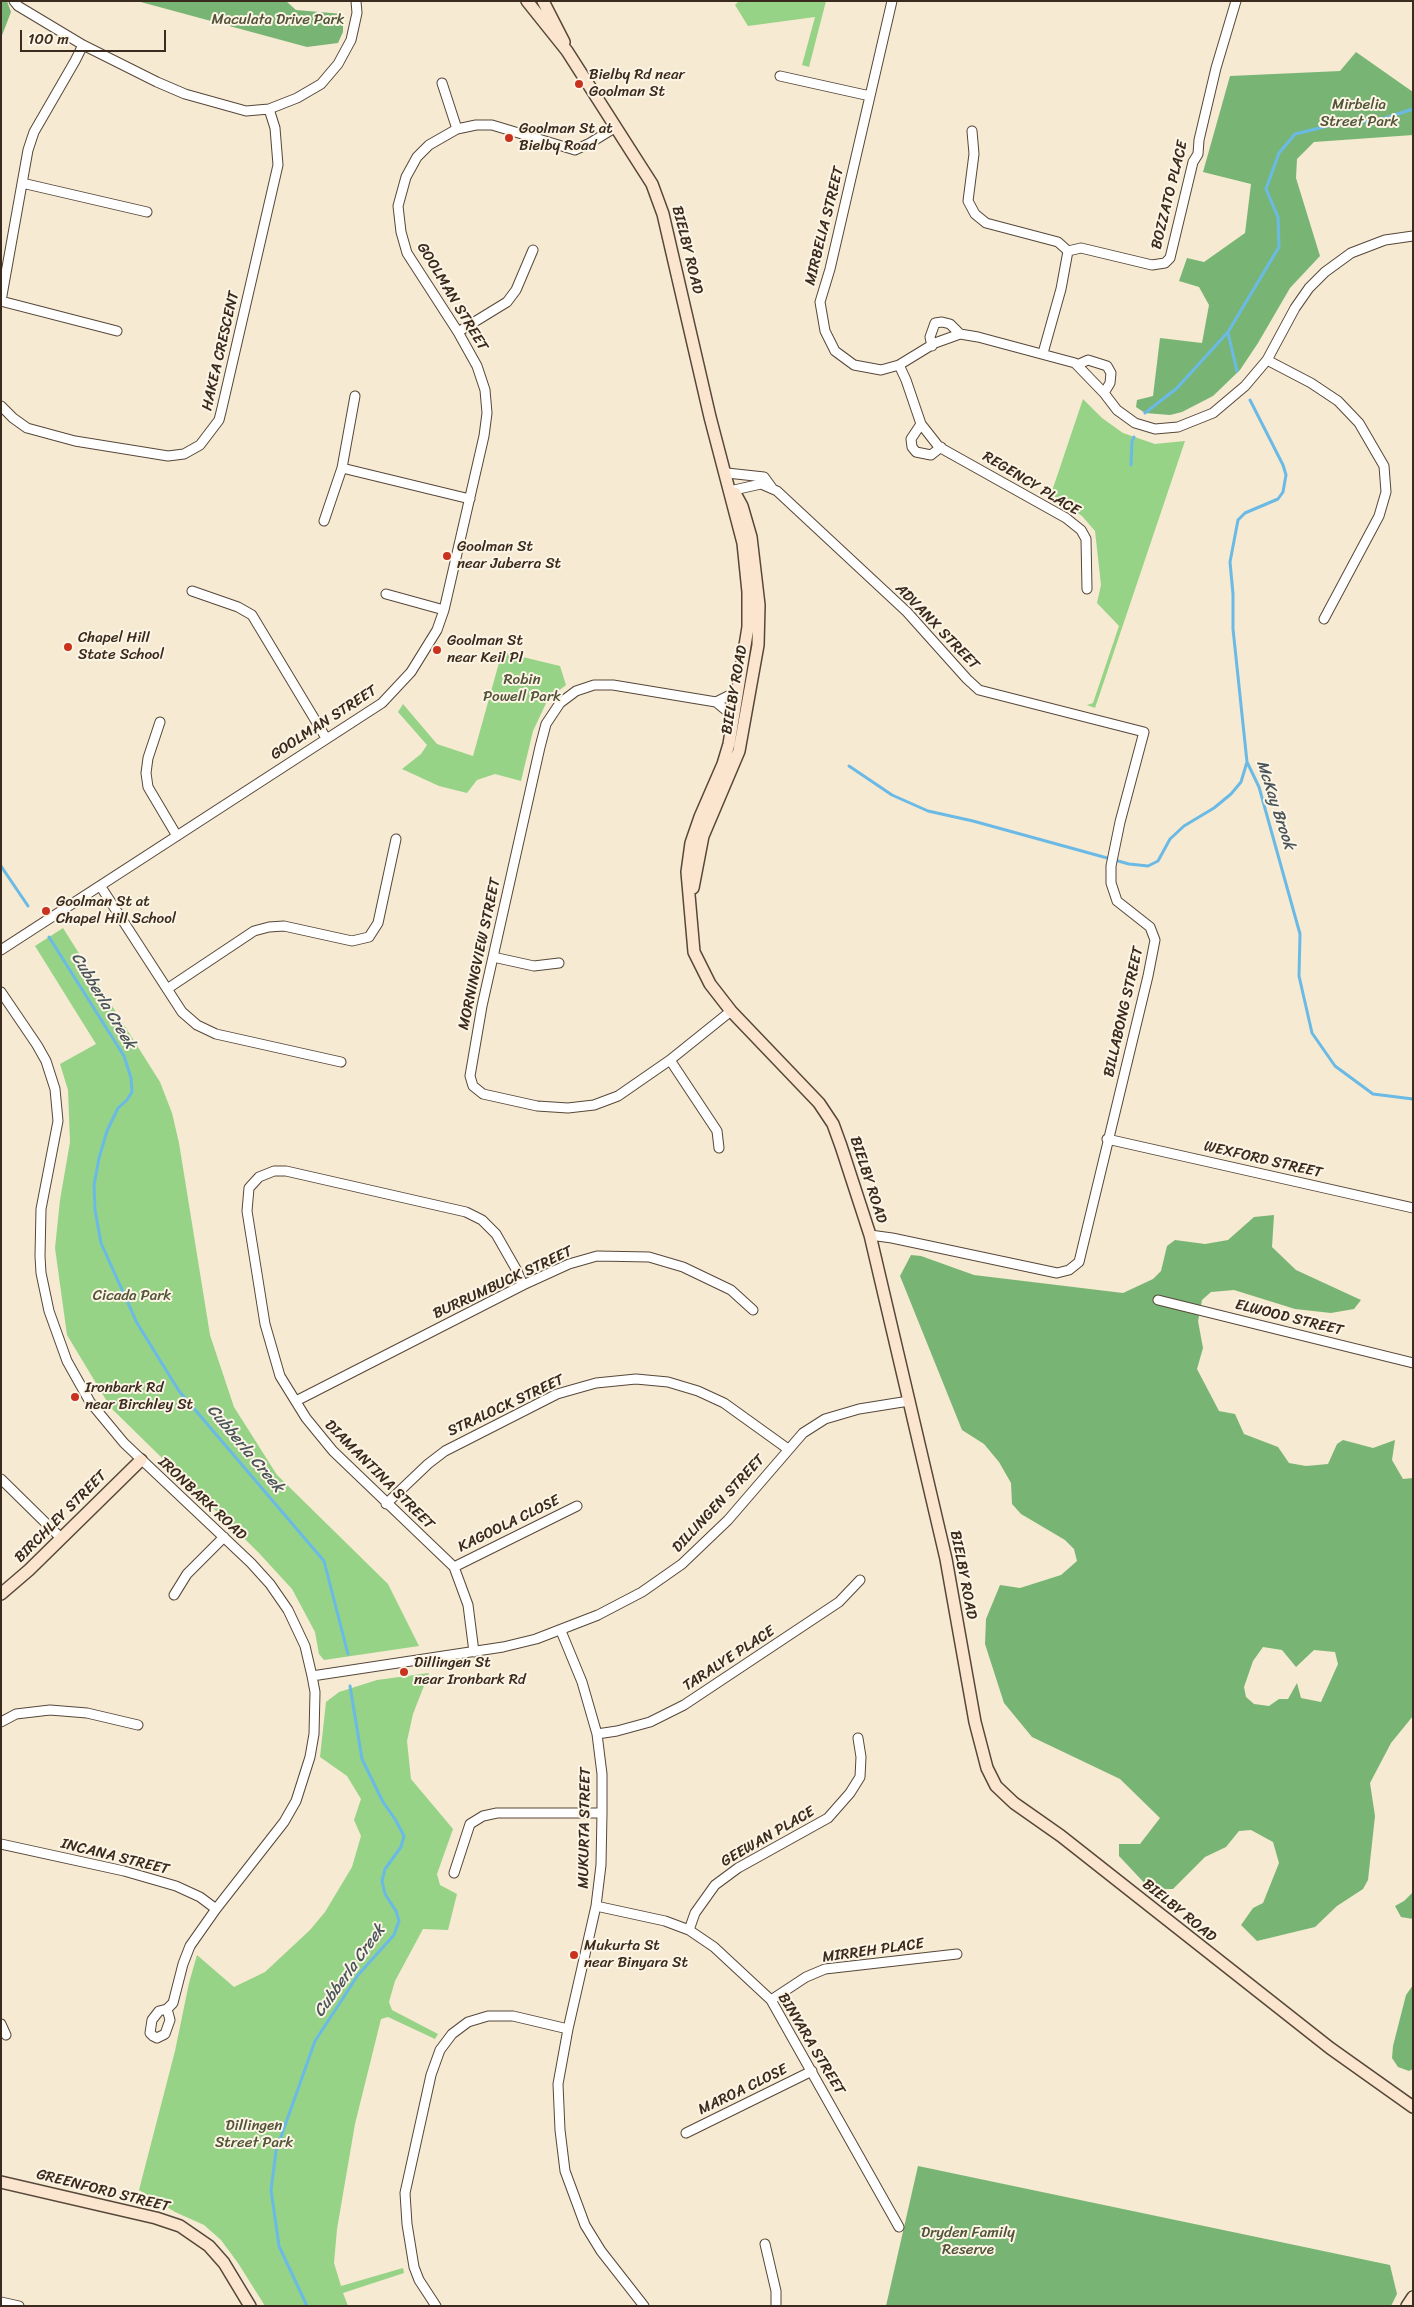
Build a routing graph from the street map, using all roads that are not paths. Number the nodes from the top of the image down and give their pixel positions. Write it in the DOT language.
graph roads {
  1 [pos="14,1"];
  2 [pos="356,1"];
  3 [pos="527,1"];
  4 [pos="543,1"];
  5 [pos="892,1"];
  6 [pos="1236,1"];
  7 [pos="83,45"];
  8 [pos="567,51"];
  9 [pos="780,76"];
  10 [pos="442,83"];
  11 [pos="870,96"];
  12 [pos="269,109"];
  13 [pos="616,127"];
  14 [pos="457,129"];
  15 [pos="972,131"];
  16 [pos="22,183"];
  17 [pos="147,212"];
  18 [pos="1413,236"];
  19 [pos="533,250"];
  20 [pos="1068,251"];
  21 [pos="1,301"];
  22 [pos="117,331"];
  23 [pos="458,332"];
  24 [pos="960,334"];
  25 [pos="932,346"];
  26 [pos="1043,353"];
  27 [pos="1267,360"];
  28 [pos="899,365"];
  29 [pos="1077,366"];
  30 [pos="1104,393"];
  31 [pos="355,396"];
  32 [pos="1,406"];
  33 [pos="921,424"];
  34 [pos="940,447"];
  35 [pos="342,468"];
  36 [pos="727,476"];
  37 [pos="772,488"];
  38 [pos="734,490"];
  39 [pos="470,499"];
  40 [pos="324,521"];
  41 [pos="1087,588"];
  42 [pos="192,591"];
  43 [pos="386,594"];
  44 [pos="444,610"];
  45 [pos="1324,619"];
  46 [pos="738,691"];
  47 [pos="716,702"];
  48 [pos="733,716"];
  49 [pos="160,722"];
  50 [pos="1144,732"];
  51 [pos="326,738"];
  52 [pos="177,836"];
  53 [pos="396,839"];
  54 [pos="101,887"];
  55 [pos="691,903"];
  56 [pos="1,950"];
  57 [pos="493,957"];
  58 [pos="559,963"];
  59 [pos="167,989"];
  60 [pos="1,992"];
  61 [pos="731,1011"];
  62 [pos="670,1060"];
  63 [pos="341,1062"];
  64 [pos="1107,1139"];
  65 [pos="719,1148"];
  66 [pos="1413,1208"];
  67 [pos="870,1235"];
  68 [pos="523,1285"];
  69 [pos="1158,1300"];
  70 [pos="754,1310"];
  71 [pos="1413,1363"];
  72 [pos="296,1401"];
  73 [pos="909,1401"];
  74 [pos="788,1449"];
  75 [pos="141,1460"];
  76 [pos="1,1479"];
  77 [pos="386,1504"];
  78 [pos="577,1506"];
  79 [pos="224,1537"];
  80 [pos="61,1538"];
  81 [pos="454,1567"];
  82 [pos="860,1580"];
  83 [pos="1,1594"];
  84 [pos="174,1595"];
  85 [pos="560,1630"];
  86 [pos="474,1652"];
  87 [pos="312,1676"];
  88 [pos="1,1722"];
  89 [pos="138,1725"];
  90 [pos="597,1734"];
  91 [pos="858,1738"];
  92 [pos="602,1813"];
  93 [pos="1,1844"];
  94 [pos="454,1873"];
  95 [pos="596,1906"];
  96 [pos="216,1909"];
  97 [pos="689,1930"];
  98 [pos="957,1954"];
  99 [pos="771,2000"];
  100 [pos="167,2009"];
  101 [pos="1,2024"];
  102 [pos="568,2029"];
  103 [pos="6,2035"];
  104 [pos="812,2071"];
  105 [pos="1413,2107"];
  106 [pos="686,2133"];
  107 [pos="1,2182"];
  108 [pos="899,2227"];
  109 [pos="765,2244"];
  110 [pos="1413,2297"];
  111 [pos="1,2302"];
  112 [pos="19,2306"];
  113 [pos="250,2306"];
  114 [pos="436,2306"];
  115 [pos="644,2306"];
  116 [pos="776,2306"];
  117 [pos="1407,2306"];
  1 -- 7 [label="street"];
  2 -- 12 [label="street"];
  3 -- 8 [label="street, BIELBY ROAD"];
  4 -- 8 [label="street, BIELBY ROAD"];
  5 -- 11 [label="street, MIRBELIA STREET"];
  6 -- 20 [label="street, BOZZATO PLACE"];
  7 -- 12 [label="street"];
  7 -- 16 [label="street"];
  8 -- 13 [label="street, BIELBY ROAD"];
  9 -- 11 [label="street"];
  10 -- 14 [label="street"];
  11 -- 28 [label="street, MIRBELIA STREET"];
  12 -- 32 [label="street, HAKEA CRESCENT"];
  13 -- 14 [label="street, GOOLMAN STREET"];
  13 -- 36 [label="street, BIELBY ROAD"];
  14 -- 23 [label="street, GOOLMAN STREET"];
  15 -- 20 [label="street"];
  16 -- 17 [label="street"];
  16 -- 21 [label="street"];
  18 -- 27 [label="street"];
  19 -- 23 [label="street"];
  20 -- 26 [label="street"];
  21 -- 22 [label="street"];
  23 -- 39 [label="street, GOOLMAN STREET"];
  24 -- 25 [label="street, MIRBELIA STREET"];
  24 -- 25 [label="street"];
  24 -- 26 [label="street"];
  25 -- 28 [label="street, MIRBELIA STREET"];
  26 -- 29 [label="street"];
  27 -- 30 [label="street"];
  27 -- 45 [label="street"];
  28 -- 33 [label="street, REGENCY PLACE"];
  29 -- 30 [label="street"];
  29 -- 30 [label="street"];
  31 -- 35 [label="street"];
  33 -- 34 [label="street, REGENCY PLACE"];
  33 -- 34 [label="street"];
  34 -- 41 [label="street, REGENCY PLACE"];
  35 -- 39 [label="street"];
  35 -- 40 [label="street"];
  36 -- 37 [label="street, ADVANX STREET"];
  36 -- 38 [label="street, BIELBY ROAD"];
  36 -- 46 [label="street, BIELBY ROAD"];
  37 -- 38 [label="street"];
  37 -- 50 [label="street, ADVANX STREET"];
  38 -- 55 [label="street, BIELBY ROAD"];
  39 -- 44 [label="street, GOOLMAN STREET"];
  42 -- 51 [label="street"];
  43 -- 44 [label="street"];
  44 -- 51 [label="street, GOOLMAN STREET"];
  46 -- 47 [label="street"];
  46 -- 48 [label="street, BIELBY ROAD"];
  47 -- 48 [label="street"];
  47 -- 57 [label="street, MORNINGVIEW STREET"];
  48 -- 55 [label="street, BIELBY ROAD"];
  49 -- 52 [label="street"];
  50 -- 64 [label="street, BILLABONG STREET"];
  51 -- 52 [label="street, GOOLMAN STREET"];
  52 -- 54 [label="street, GOOLMAN STREET"];
  53 -- 59 [label="street"];
  54 -- 56 [label="street, GOOLMAN STREET"];
  54 -- 59 [label="street"];
  55 -- 61 [label="street, BIELBY ROAD"];
  57 -- 58 [label="street"];
  57 -- 62 [label="street, MORNINGVIEW STREET"];
  59 -- 63 [label="street"];
  60 -- 75 [label="street, IRONBARK ROAD"];
  61 -- 62 [label="street, MORNINGVIEW STREET"];
  61 -- 67 [label="street, BIELBY ROAD"];
  62 -- 65 [label="street"];
  64 -- 66 [label="street, WEXFORD STREET"];
  64 -- 67 [label="street, BILLABONG STREET"];
  67 -- 73 [label="street, BIELBY ROAD"];
  68 -- 70 [label="street, BURRUMBUCK STREET"];
  68 -- 72 [label="street, BURRUMBUCK STREET"];
  68 -- 72 [label="street, DIAMANTINA STREET"];
  69 -- 71 [label="street, ELWOOD STREET"];
  72 -- 77 [label="street, DIAMANTINA STREET"];
  73 -- 74 [label="street, DILLINGEN STREET"];
  73 -- 105 [label="street, BIELBY ROAD"];
  74 -- 77 [label="street, STRALOCK STREET"];
  74 -- 85 [label="street, DILLINGEN STREET"];
  75 -- 79 [label="street, IRONBARK ROAD"];
  75 -- 80 [label="street, BIRCHLEY STREET"];
  76 -- 80 [label="street"];
  77 -- 81 [label="street, DIAMANTINA STREET"];
  78 -- 81 [label="street, KAGOOLA CLOSE"];
  79 -- 84 [label="street"];
  79 -- 87 [label="street, IRONBARK ROAD"];
  80 -- 83 [label="street, BIRCHLEY STREET"];
  81 -- 86 [label="street, DIAMANTINA STREET"];
  82 -- 90 [label="street, TARALYE PLACE"];
  85 -- 86 [label="street, DILLINGEN STREET"];
  85 -- 90 [label="street, MUKURTA STREET"];
  86 -- 87 [label="street, DILLINGEN STREET"];
  87 -- 96 [label="street, IRONBARK ROAD"];
  88 -- 89 [label="street"];
  90 -- 92 [label="street, MUKURTA STREET"];
  91 -- 97 [label="street, GEEWAN PLACE"];
  92 -- 94 [label="street"];
  92 -- 95 [label="street, MUKURTA STREET"];
  93 -- 96 [label="street, INCANA STREET"];
  95 -- 97 [label="street, BINYARA STREET"];
  95 -- 102 [label="street, MUKURTA STREET"];
  96 -- 100 [label="street, IRONBARK ROAD"];
  97 -- 99 [label="street, BINYARA STREET"];
  98 -- 99 [label="street, MIRREH PLACE"];
  99 -- 104 [label="street, BINYARA STREET"];
  101 -- 103 [label="street"];
  102 -- 114 [label="street"];
  102 -- 115 [label="street, MUKURTA STREET"];
  104 -- 106 [label="street, MAROA CLOSE"];
  104 -- 108 [label="street, BINYARA STREET"];
  107 -- 113 [label="street, GREENFORD STREET"];
  109 -- 116 [label="street"];
  110 -- 117 [label="street"];
  111 -- 112 [label="street"];
}
